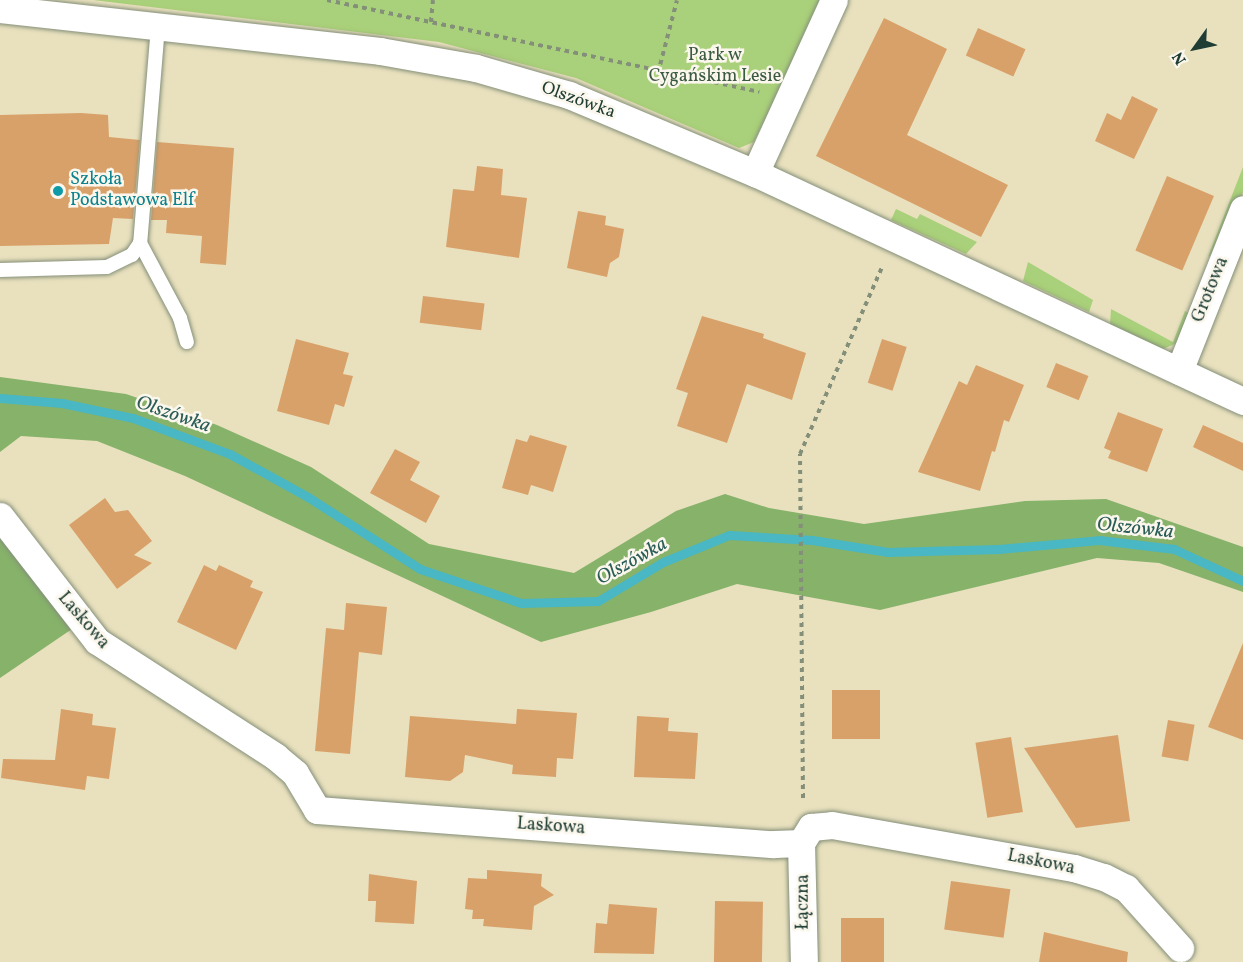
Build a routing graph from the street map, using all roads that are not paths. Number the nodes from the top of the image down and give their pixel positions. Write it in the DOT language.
graph roads {
  1 [pos="834,0"];
  2 [pos="0,9"];
  3 [pos="158,26"];
  4 [pos="754,173"];
  5 [pos="1243,208"];
  6 [pos="140,243"];
  7 [pos="0,270"];
  8 [pos="187,342"];
  9 [pos="1179,371"];
  10 [pos="1243,401"];
  11 [pos="0,516"];
  12 [pos="806,835"];
  13 [pos="1180,948"];
  14 [pos="804,962"];
  1 -- 4 [label="street"];
  2 -- 3 [label="street, Olszówka"];
  3 -- 4 [label="street, Olszówka"];
  3 -- 6 [label="lane"];
  4 -- 9 [label="street, Olszówka"];
  5 -- 9 [label="street, Grotowa"];
  6 -- 7 [label="lane"];
  6 -- 8 [label="lane"];
  9 -- 10 [label="street, Olszówka"];
  11 -- 12 [label="street, Laskowa"];
  12 -- 13 [label="street, Laskowa"];
  12 -- 14 [label="street, Łączna"];
}
